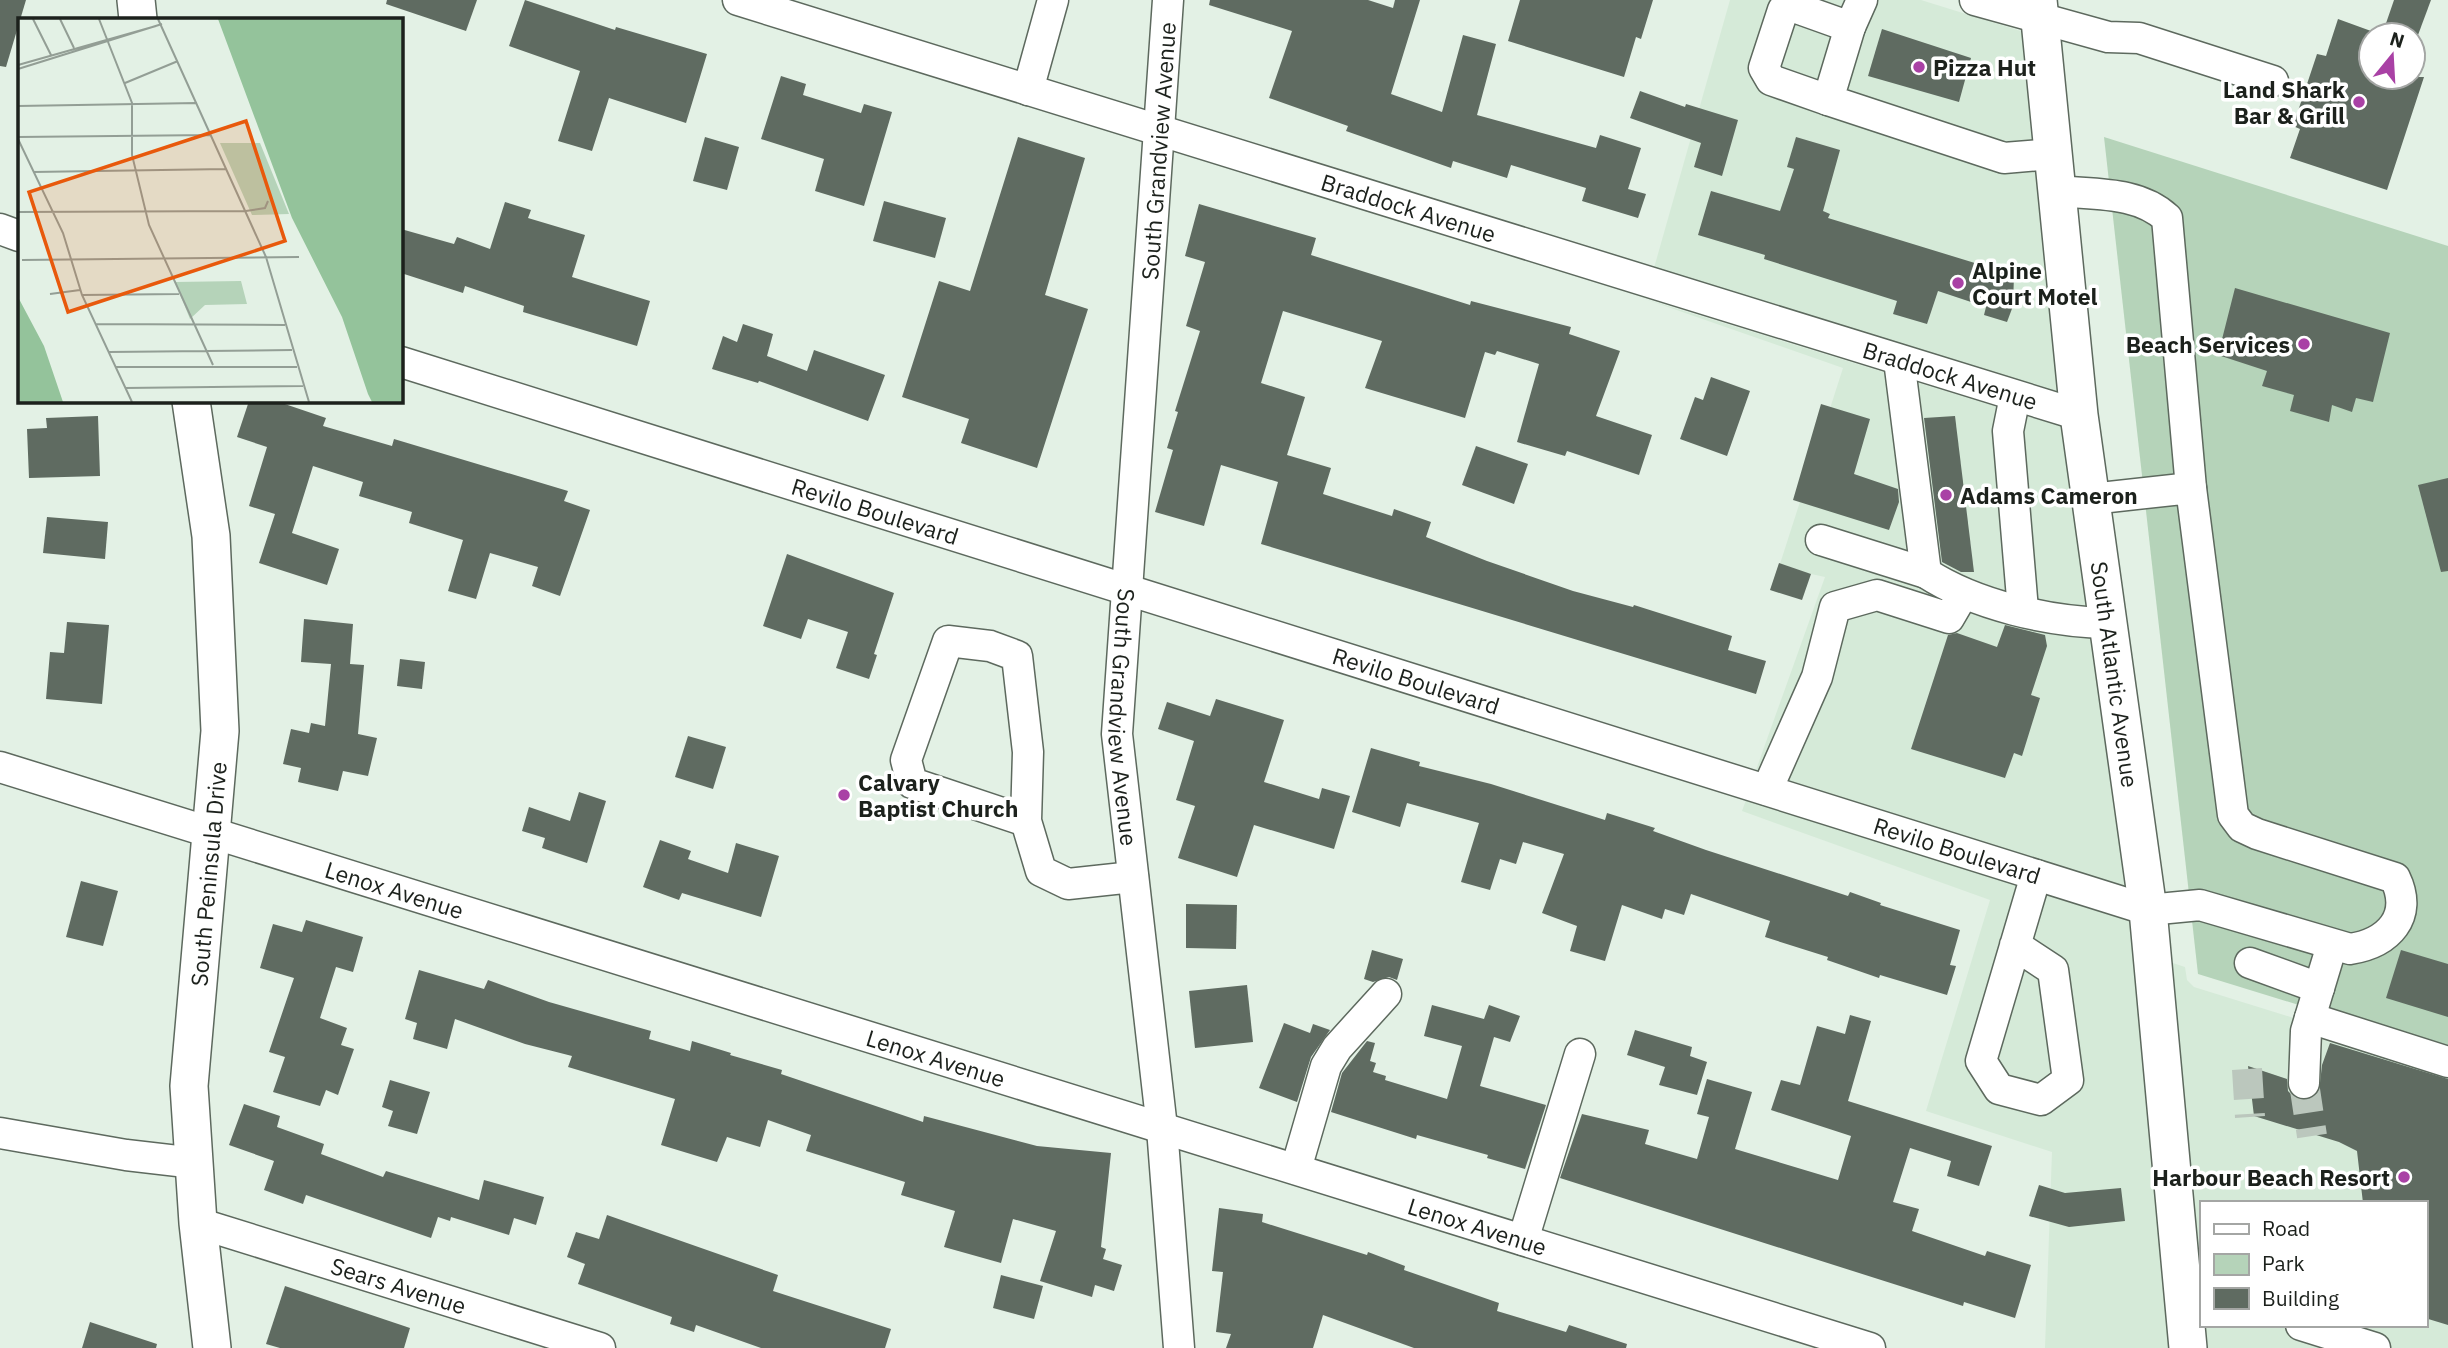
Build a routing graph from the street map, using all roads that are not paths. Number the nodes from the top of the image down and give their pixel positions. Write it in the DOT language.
graph roads {
  1 [pos="136,0"];
  2 [pos="738,0"];
  3 [pos="1053,0"];
  4 [pos="1168,0"];
  5 [pos="1975,0"];
  6 [pos="2039,10"];
  7 [pos="1856,13"];
  8 [pos="138,18"];
  9 [pos="2273,81"];
  10 [pos="1028,90"];
  11 [pos="1828,100"];
  12 [pos="1160,133"];
  13 [pos="2053,155"];
  14 [pos="2057,191"];
  15 [pos="0,229"];
  16 [pos="18,236"];
  17 [pos="1899,360"];
  18 [pos="402,362"];
  19 [pos="2015,396"];
  20 [pos="191,402"];
  21 [pos="2079,415"];
  22 [pos="2191,488"];
  23 [pos="2091,499"];
  24 [pos="1821,540"];
  25 [pos="1926,573"];
  26 [pos="1127,589"];
  27 [pos="1963,594"];
  28 [pos="2023,610"];
  29 [pos="2108,623"];
  30 [pos="0,767"];
  31 [pos="1767,790"];
  32 [pos="1026,821"];
  33 [pos="213,835"];
  34 [pos="2036,875"];
  35 [pos="1133,877"];
  36 [pos="2148,910"];
  37 [pos="2015,944"];
  38 [pos="2332,945"];
  39 [pos="2250,963"];
  40 [pos="2319,988"];
  41 [pos="1386,994"];
  42 [pos="2310,1018"];
  43 [pos="1580,1054"];
  44 [pos="2448,1062"];
  45 [pos="2304,1083"];
  46 [pos="1163,1128"];
  47 [pos="0,1133"];
  48 [pos="195,1163"];
  49 [pos="1296,1169"];
  50 [pos="198,1223"];
  51 [pos="1523,1240"];
  52 [pos="2193,1303"];
  53 [pos="2307,1327"];
  54 [pos="212,1348"];
  55 [pos="600,1348"];
  56 [pos="1180,1348"];
  57 [pos="1870,1348"];
  58 [pos="2188,1348"];
  59 [pos="2375,1348"];
  1 -- 8 [label="main road"];
  2 -- 10 [label="street, Braddock Avenue"];
  3 -- 10 [label="street"];
  4 -- 12 [label="street, South Grandview Avenue"];
  5 -- 6 [label="street"];
  6 -- 9 [label="street"];
  6 -- 13 [label="main road, South Atlantic Avenue"];
  7 -- 11 [label="street"];
  7 -- 11 [label="street"];
  10 -- 12 [label="street, Braddock Avenue"];
  11 -- 13 [label="street"];
  12 -- 17 [label="street, Braddock Avenue"];
  12 -- 26 [label="street, South Grandview Avenue"];
  13 -- 14 [label="main road, South Atlantic Avenue"];
  14 -- 21 [label="main road, South Atlantic Avenue"];
  14 -- 22 [label="street"];
  15 -- 16 [label="street"];
  17 -- 19 [label="street, Braddock Avenue"];
  17 -- 25 [label="street"];
  18 -- 26 [label="street, Revilo Boulevard"];
  19 -- 21 [label="street, Braddock Avenue"];
  19 -- 28 [label="street"];
  20 -- 33 [label="main road, South Peninsula Drive"];
  21 -- 23 [label="main road, South Atlantic Avenue"];
  22 -- 23 [label="street"];
  22 -- 38 [label="street, Revilo Boulevard"];
  23 -- 29 [label="main road, South Atlantic Avenue"];
  24 -- 25 [label="street"];
  25 -- 27 [label="street"];
  26 -- 31 [label="street, Revilo Boulevard"];
  26 -- 35 [label="street, South Grandview Avenue"];
  27 -- 28 [label="street"];
  27 -- 31 [label="street"];
  28 -- 29 [label="street"];
  29 -- 36 [label="main road, South Atlantic Avenue"];
  30 -- 33 [label="street, Lenox Avenue"];
  31 -- 34 [label="street, Revilo Boulevard"];
  32 -- 32 [label="street"];
  32 -- 35 [label="street"];
  33 -- 46 [label="street, Lenox Avenue"];
  33 -- 48 [label="main road, South Peninsula Drive"];
  34 -- 36 [label="street, Revilo Boulevard"];
  34 -- 37 [label="street"];
  35 -- 46 [label="street, South Grandview Avenue"];
  36 -- 38 [label="street, Revilo Boulevard"];
  36 -- 52 [label="main road, South Atlantic Avenue"];
  37 -- 37 [label="street"];
  38 -- 40 [label="street"];
  39 -- 40 [label="street"];
  40 -- 42 [label="street"];
  41 -- 49 [label="street"];
  42 -- 44 [label="street"];
  42 -- 45 [label="street"];
  43 -- 51 [label="street"];
  46 -- 49 [label="street, Lenox Avenue"];
  46 -- 56 [label="street, South Grandview Avenue"];
  47 -- 48 [label="street"];
  48 -- 50 [label="main road, South Peninsula Drive"];
  49 -- 51 [label="street, Lenox Avenue"];
  50 -- 54 [label="main road, South Peninsula Drive"];
  50 -- 55 [label="street, Sears Avenue"];
  51 -- 57 [label="street, Lenox Avenue"];
  52 -- 58 [label="main road, South Atlantic Avenue"];
  53 -- 59 [label="street"];
}
